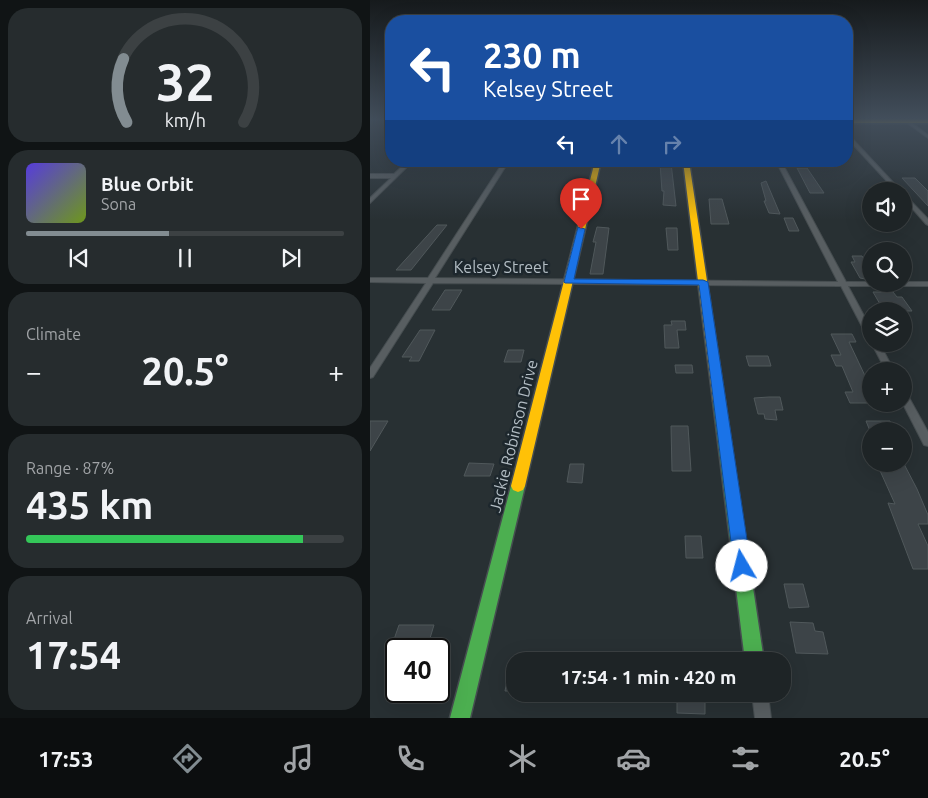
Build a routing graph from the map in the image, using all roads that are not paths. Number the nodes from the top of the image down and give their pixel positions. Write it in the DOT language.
graph roads {
  1 [pos="863,153"];
  2 [pos="405,167"];
  3 [pos="503,167"];
  4 [pos="597,167"];
  5 [pos="687,167"];
  6 [pos="781,167"];
  7 [pos="370,176"];
  8 [pos="395,176"];
  9 [pos="891,182"];
  10 [pos="370,201"];
  11 [pos="912,205"];
  12 [pos="928,222"];
  13 [pos="370,280"];
  14 [pos="431,281"];
  15 [pos="569,282"];
  16 [pos="703,282"];
  17 [pos="843,284"];
  18 [pos="862,284"];
  19 [pos="912,284"];
  20 [pos="928,284"];
  21 [pos="862,319"];
  22 [pos="370,375"];
  23 [pos="912,411"];
  24 [pos="928,442"];
  25 [pos="754,652"];
  26 [pos="761,702"];
  27 [pos="460,718"];
  28 [pos="763,718"];
  1 -- 9 [label="street"];
  2 -- 8 [label="street"];
  3 -- 14 [label="street"];
  4 -- 15 [label="street, Jackie Robinson Drive"];
  5 -- 16 [label="street"];
  6 -- 17 [label="street"];
  7 -- 8 [label="street"];
  8 -- 10 [label="street"];
  11 -- 12 [label="street"];
  13 -- 14 [label="street, Kelsey Street"];
  14 -- 15 [label="street, Kelsey Street"];
  14 -- 22 [label="street"];
  15 -- 16 [label="street, Kelsey Street"];
  15 -- 27 [label="street, Jackie Robinson Drive"];
  16 -- 17 [label="street, Kelsey Street"];
  16 -- 25 [label="street"];
  17 -- 18 [label="street, Kelsey Street"];
  17 -- 21 [label="street"];
  19 -- 20 [label="street"];
  23 -- 24 [label="street"];
  26 -- 28 [label="street"];
}
